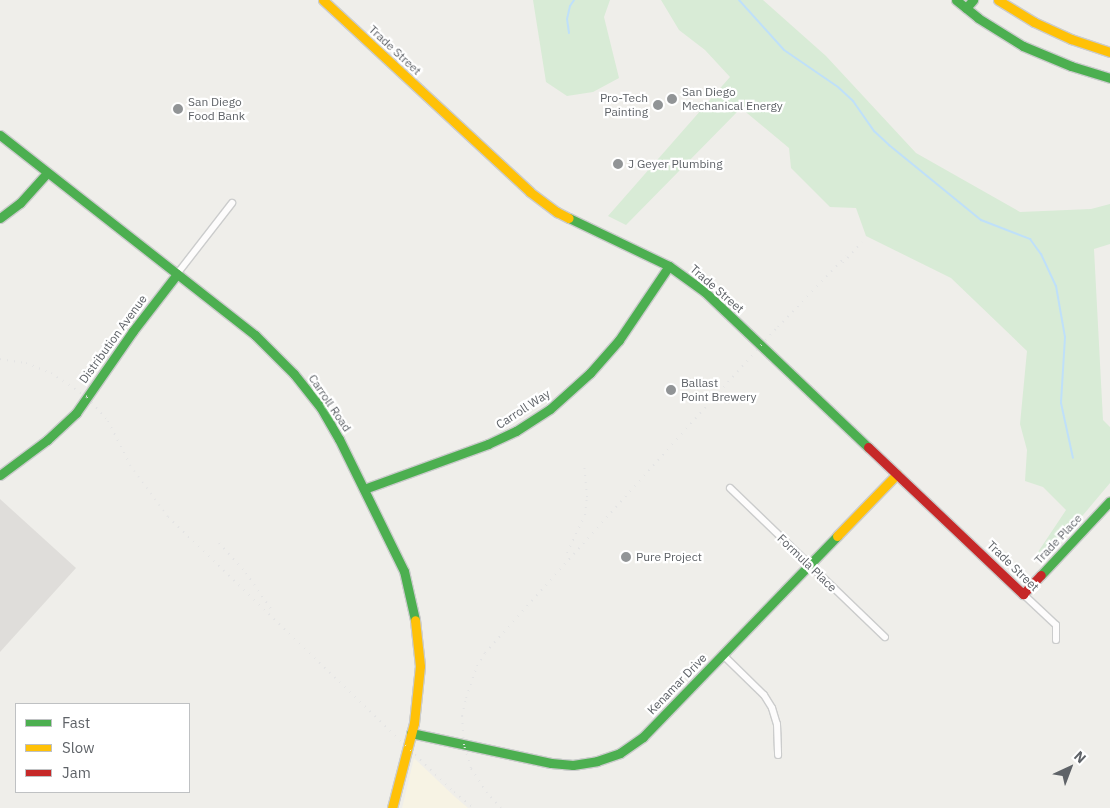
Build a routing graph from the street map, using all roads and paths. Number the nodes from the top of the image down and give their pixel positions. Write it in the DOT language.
graph roads {
  1 [pos="323,0"];
  2 [pos="956,0"];
  3 [pos="973,0"];
  4 [pos="998,0"];
  5 [pos="966,8"];
  6 [pos="1110,52"];
  7 [pos="1110,78"];
  8 [pos="0,135"];
  9 [pos="47,172"];
  10 [pos="232,203"];
  11 [pos="0,218"];
  12 [pos="669,266"];
  13 [pos="177,274"];
  14 [pos="0,474"];
  15 [pos="897,474"];
  16 [pos="730,488"];
  17 [pos="364,489"];
  18 [pos="1110,502"];
  19 [pos="808,565"];
  20 [pos="1024,594"];
  21 [pos="885,636"];
  22 [pos="1056,640"];
  23 [pos="723,655"];
  24 [pos="411,732"];
  25 [pos="778,755"];
  26 [pos="392,808"];
  1 -- 12 [label="street, Trade Street"];
  2 -- 5 [label="street"];
  3 -- 5 [label="street"];
  4 -- 6 [label="street"];
  5 -- 7 [label="street"];
  8 -- 9 [label="street, Carroll Road"];
  9 -- 11 [label="street"];
  9 -- 13 [label="street, Carroll Road"];
  10 -- 13 [label="street, Distribution Avenue"];
  12 -- 15 [label="street, Trade Street"];
  12 -- 17 [label="street, Carroll Way"];
  13 -- 14 [label="street, Distribution Avenue"];
  13 -- 17 [label="street, Carroll Road"];
  15 -- 19 [label="street, Kenamar Drive"];
  15 -- 20 [label="street, Trade Street"];
  16 -- 19 [label="street, Formula Place"];
  17 -- 24 [label="street, Carroll Road"];
  18 -- 20 [label="street, Trade Place"];
  19 -- 21 [label="street, Formula Place"];
  19 -- 23 [label="street, Kenamar Drive"];
  20 -- 22 [label="street, Trade Street"];
  23 -- 24 [label="street, Kenamar Drive"];
  23 -- 25 [label="street"];
  24 -- 26 [label="street, Carroll Road"];
}
